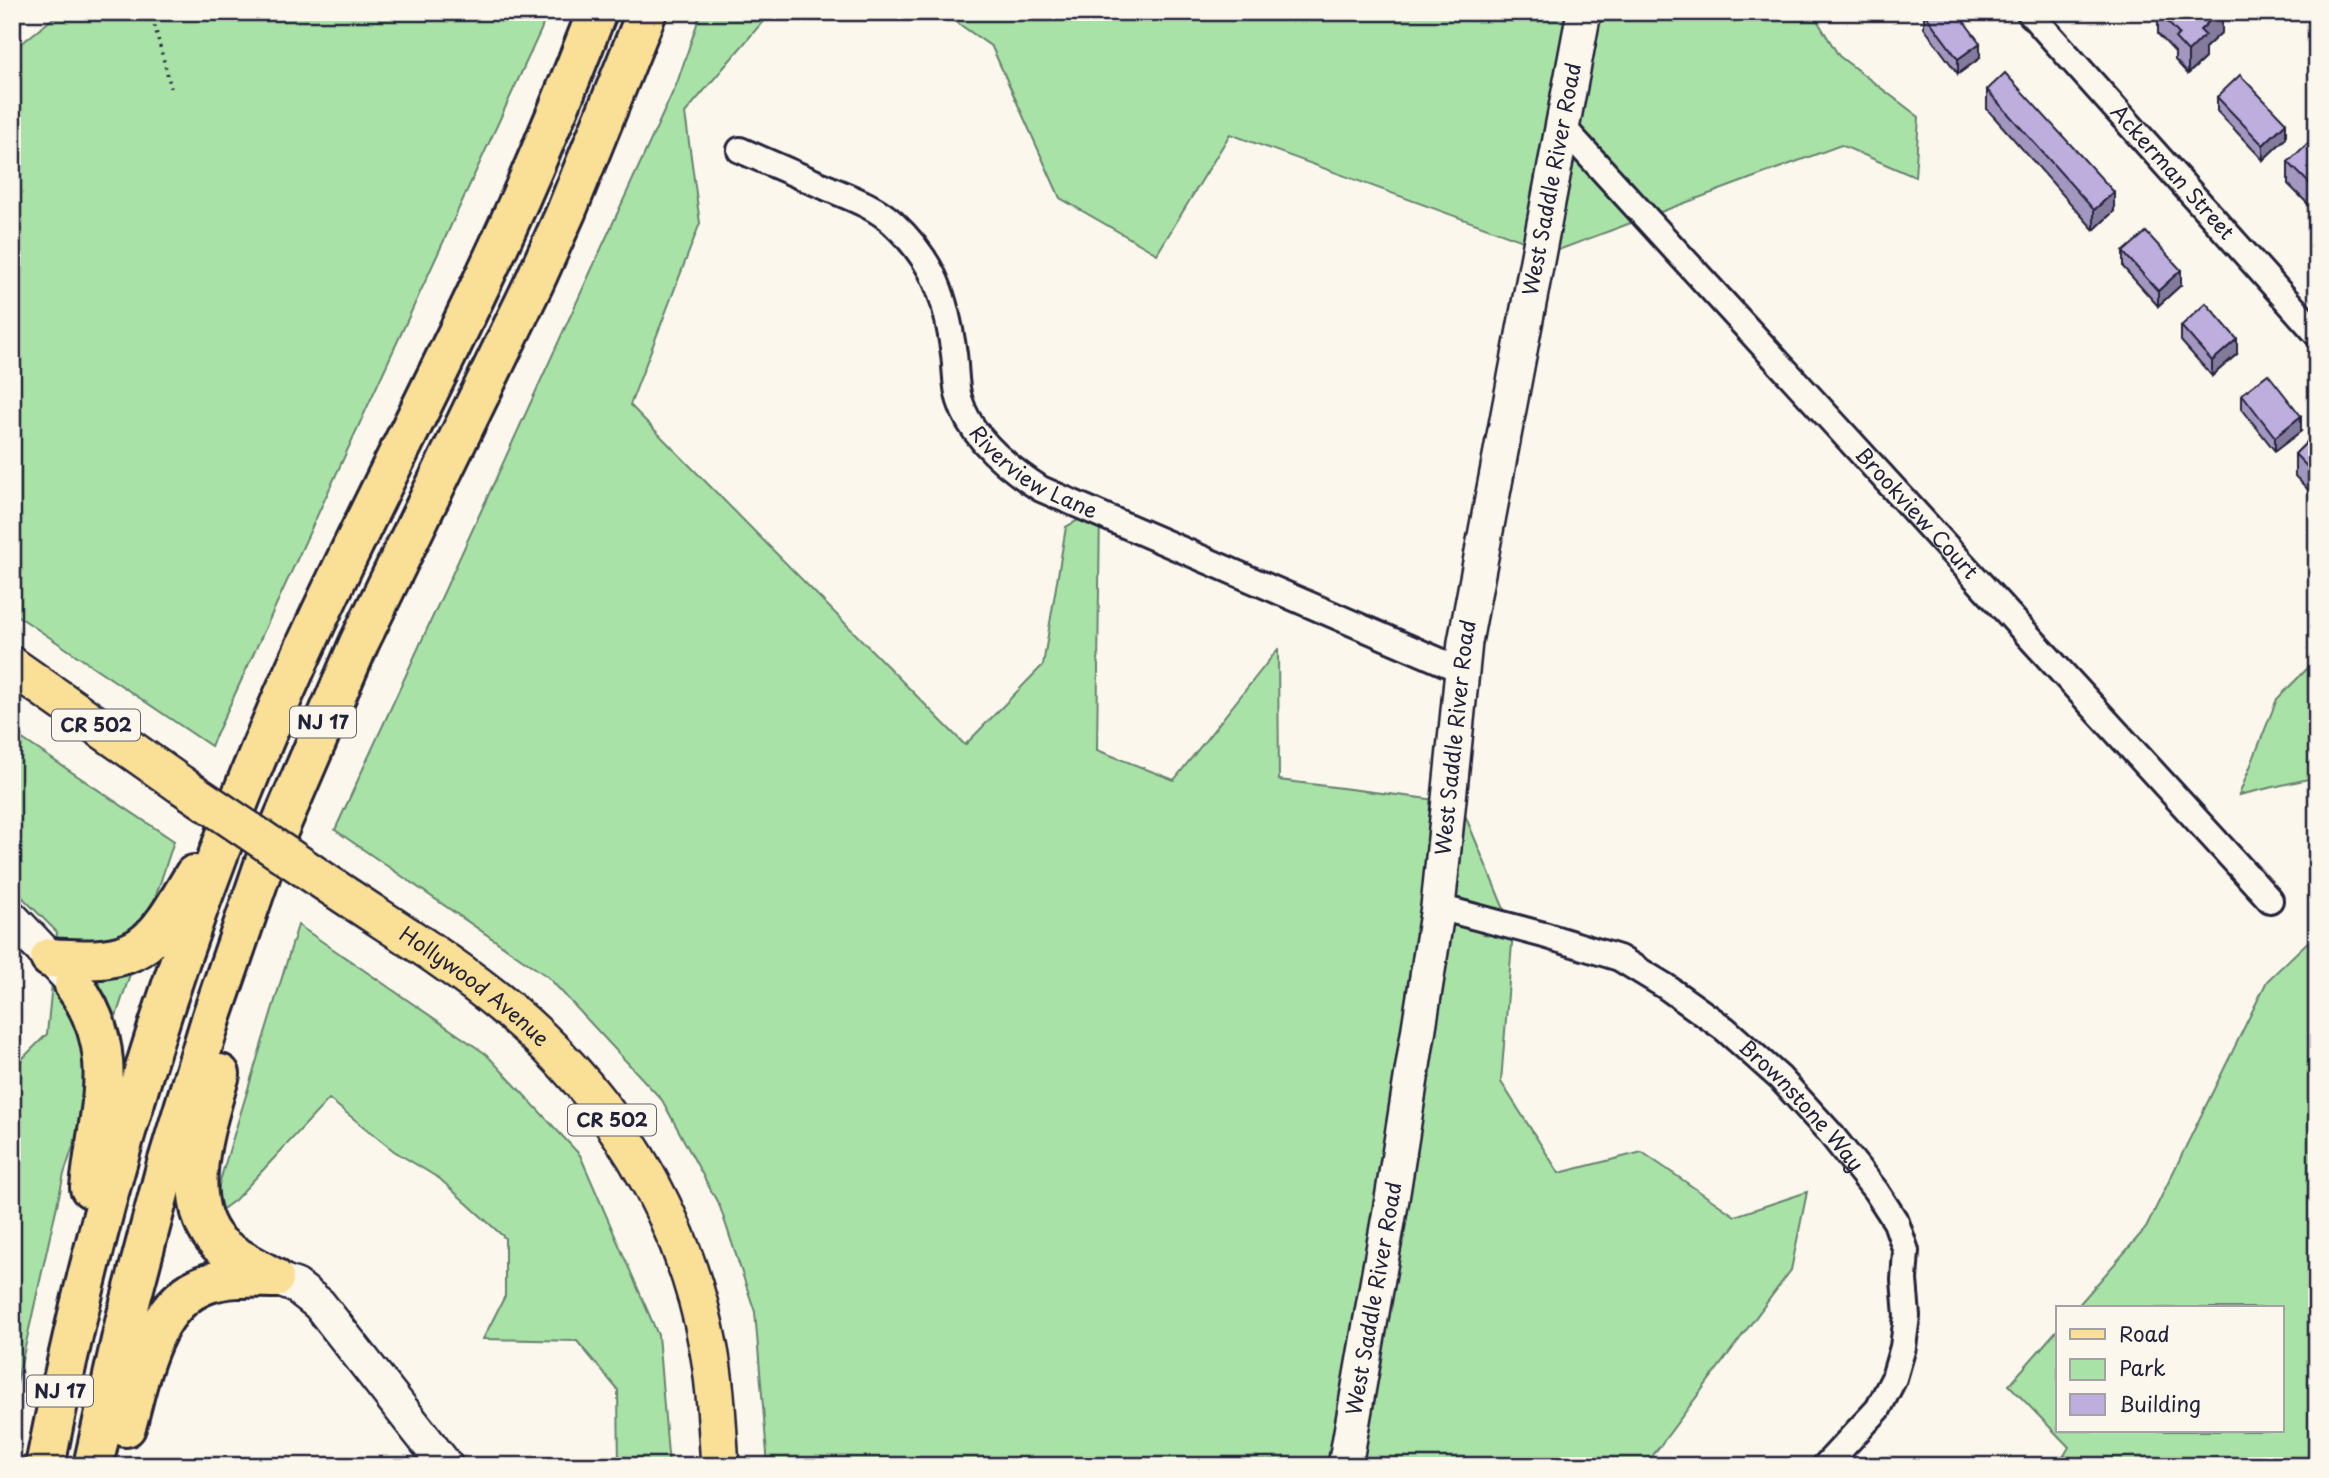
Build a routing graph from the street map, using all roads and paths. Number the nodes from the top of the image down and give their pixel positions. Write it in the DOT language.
graph roads {
  1 [pos="151,12"];
  2 [pos="597,12"];
  3 [pos="647,12"];
  4 [pos="1584,12"];
  5 [pos="2029,12"];
  6 [pos="171,88"];
  7 [pos="1562,126"];
  8 [pos="740,150"];
  9 [pos="2317,334"];
  10 [pos="12,666"];
  11 [pos="1461,670"];
  12 [pos="244,788"];
  13 [pos="2270,900"];
  14 [pos="1438,907"];
  15 [pos="12,918"];
  16 [pos="239,938"];
  17 [pos="62,972"];
  18 [pos="274,1278"];
  19 [pos="77,1317"];
  20 [pos="438,1463"];
  21 [pos="45,1466"];
  22 [pos="93,1466"];
  23 [pos="117,1466"];
  24 [pos="720,1466"];
  25 [pos="1345,1466"];
  26 [pos="1825,1466"];
  1 -- 6 [label="path"];
  2 -- 12 [label="highway, NJ 17"];
  3 -- 16 [label="highway, NJ 17"];
  4 -- 7 [label="street, West Saddle River Road"];
  5 -- 9 [label="street, Ackerman Street"];
  7 -- 11 [label="street, West Saddle River Road"];
  7 -- 13 [label="street, Brookview Court"];
  8 -- 11 [label="street, Riverview Lane"];
  10 -- 24 [label="main road, Hollywood Avenue / CR 502, bridge"];
  11 -- 14 [label="street, West Saddle River Road"];
  12 -- 17 [label="highway"];
  12 -- 19 [label="highway, NJ 17"];
  14 -- 25 [label="street, West Saddle River Road"];
  14 -- 26 [label="street, Brownstone Way"];
  15 -- 17 [label="street"];
  16 -- 18 [label="highway"];
  16 -- 22 [label="highway, NJ 17"];
  17 -- 19 [label="highway"];
  18 -- 20 [label="street"];
  18 -- 23 [label="highway"];
  19 -- 21 [label="highway, NJ 17"];
}
